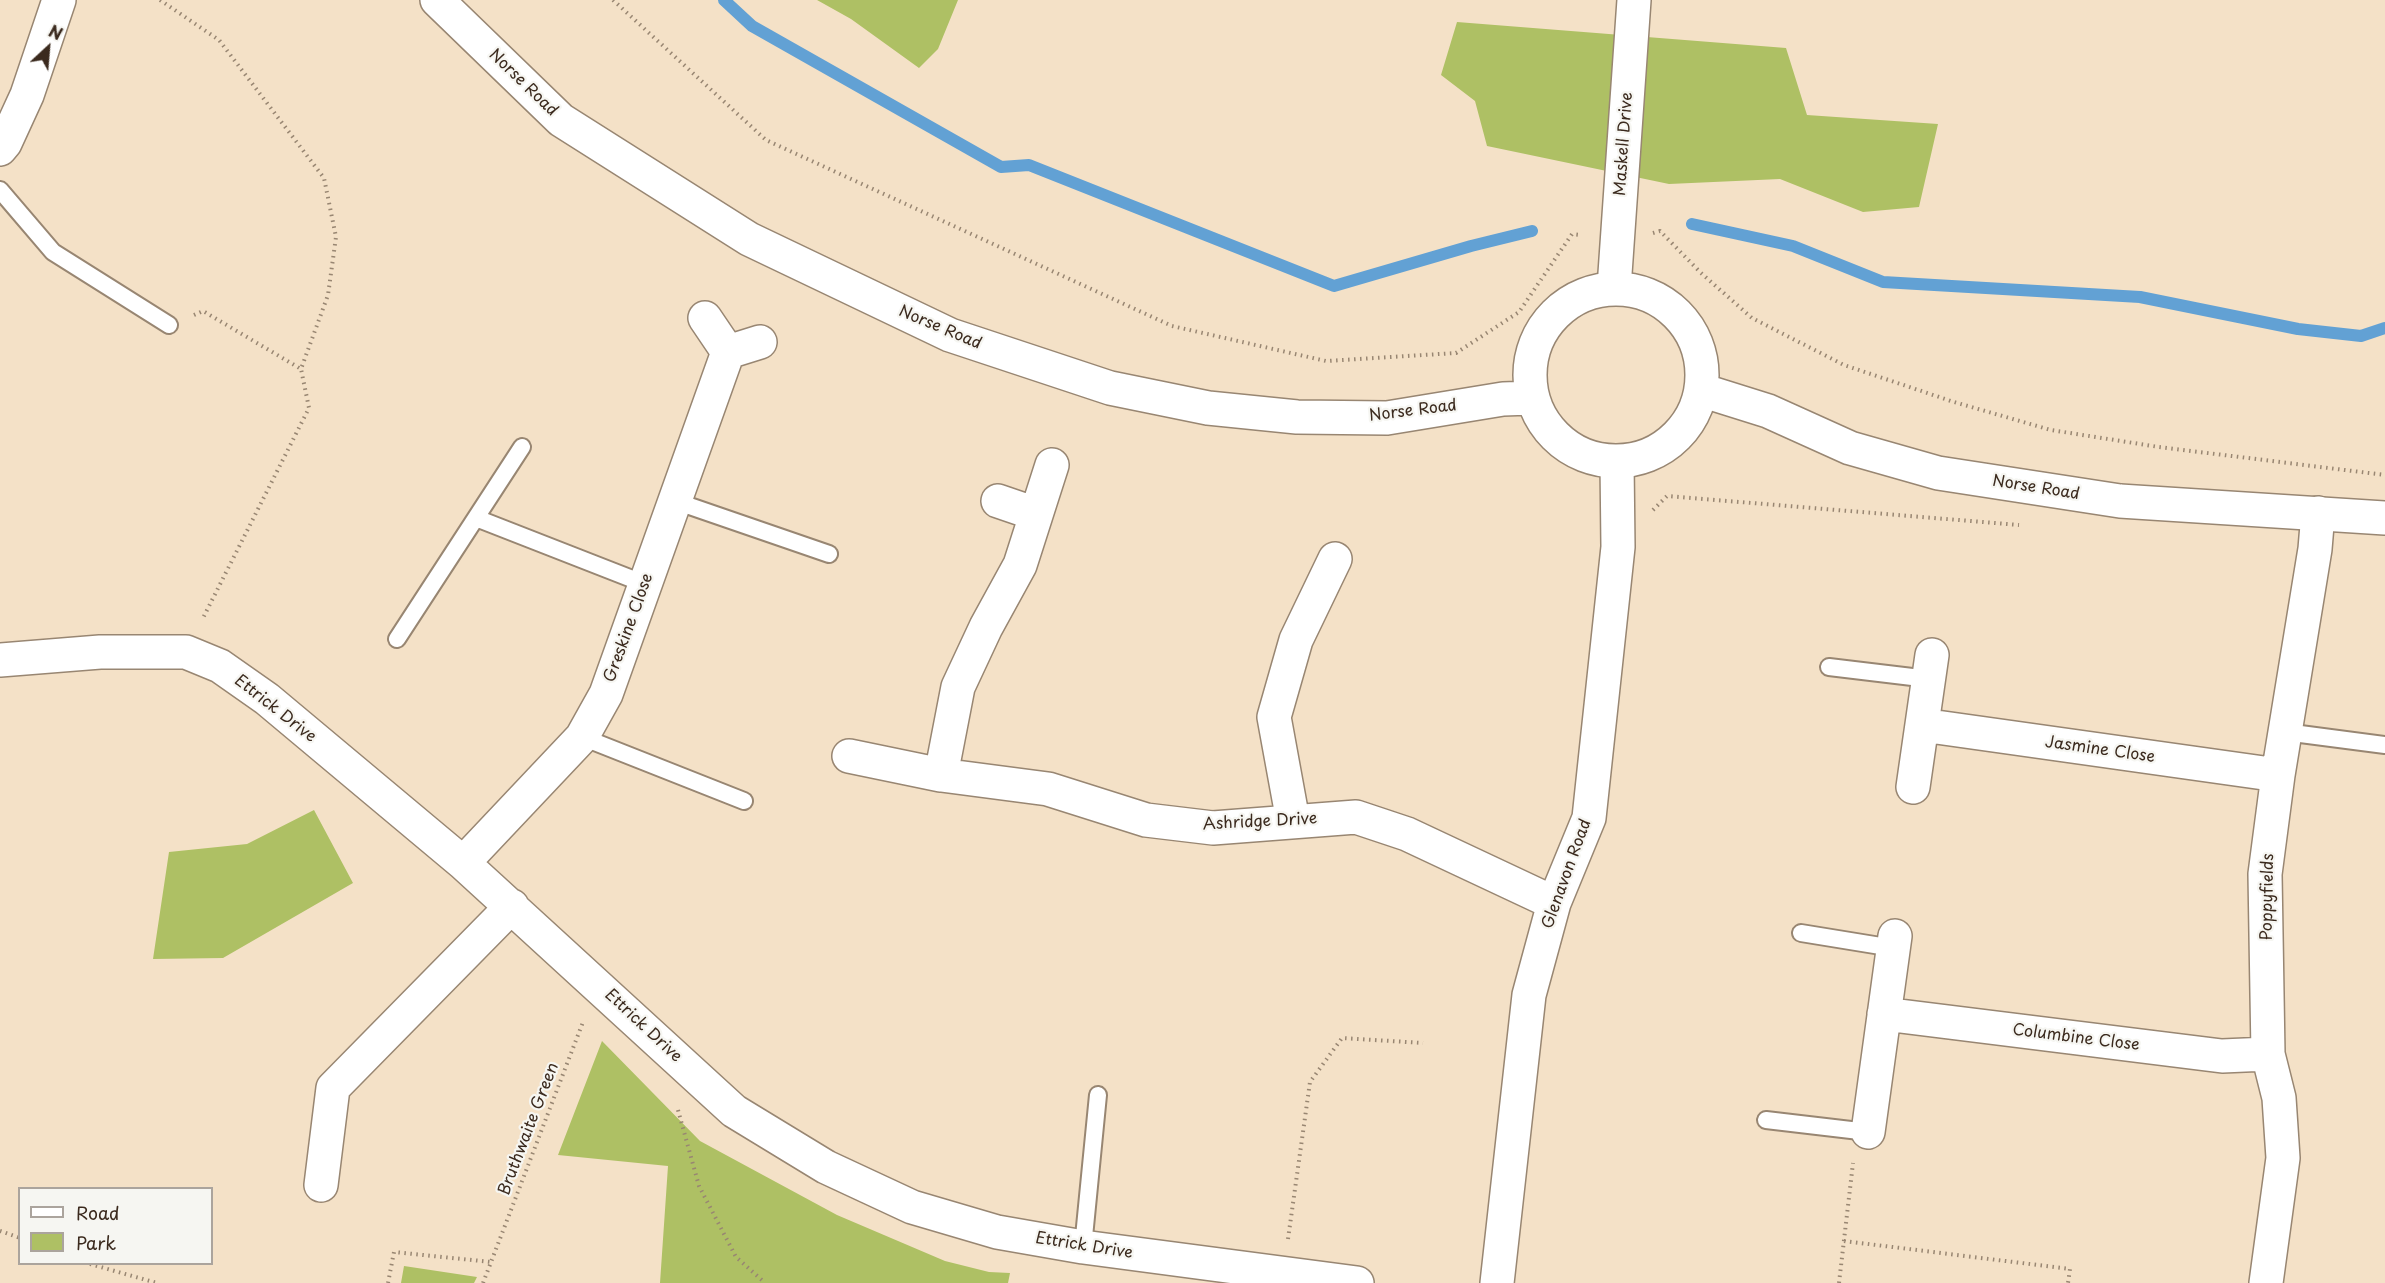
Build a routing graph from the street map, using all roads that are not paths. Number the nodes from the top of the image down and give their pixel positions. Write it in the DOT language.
graph roads {
  1 [pos="58,0"];
  2 [pos="438,0"];
  3 [pos="1634,0"];
  4 [pos="0,149"];
  5 [pos="0,190"];
  6 [pos="1614,288"];
  7 [pos="705,318"];
  8 [pos="169,325"];
  9 [pos="760,342"];
  10 [pos="728,352"];
  11 [pos="1701,390"];
  12 [pos="1531,398"];
  13 [pos="522,447"];
  14 [pos="1617,462"];
  15 [pos="1052,465"];
  16 [pos="675,501"];
  17 [pos="998,501"];
  18 [pos="2318,513"];
  19 [pos="1036,514"];
  20 [pos="476,518"];
  21 [pos="2385,518"];
  22 [pos="829,555"];
  23 [pos="1335,560"];
  24 [pos="645,584"];
  25 [pos="397,639"];
  26 [pos="0,660"];
  27 [pos="1829,667"];
  28 [pos="1931,667"];
  29 [pos="1922,726"];
  30 [pos="2285,732"];
  31 [pos="582,737"];
  32 [pos="2385,745"];
  33 [pos="849,756"];
  34 [pos="941,775"];
  35 [pos="2278,775"];
  36 [pos="1913,787"];
  37 [pos="744,801"];
  38 [pos="1293,821"];
  39 [pos="463,863"];
  40 [pos="1554,903"];
  41 [pos="512,906"];
  42 [pos="1801,933"];
  43 [pos="1894,942"];
  44 [pos="1884,1014"];
  45 [pos="2268,1054"];
  46 [pos="1098,1095"];
  47 [pos="1766,1120"];
  48 [pos="1868,1132"];
  49 [pos="321,1185"];
  50 [pos="1083,1247"];
  51 [pos="1273,1275"];
  52 [pos="1357,1283"];
  53 [pos="1497,1283"];
  54 [pos="2266,1283"];
  1 -- 4 [label="street"];
  2 -- 12 [label="street, Norse Road"];
  3 -- 6 [label="street, Maskell Drive"];
  5 -- 8 [label="lane"];
  6 -- 11 [label="street"];
  6 -- 12 [label="street"];
  7 -- 10 [label="street"];
  9 -- 10 [label="street"];
  10 -- 16 [label="street, Greskine Close"];
  11 -- 14 [label="street"];
  11 -- 18 [label="street, Norse Road"];
  12 -- 14 [label="street"];
  13 -- 20 [label="lane"];
  14 -- 40 [label="street, Glenavon Road"];
  15 -- 19 [label="street"];
  16 -- 22 [label="lane"];
  16 -- 24 [label="street, Greskine Close"];
  17 -- 19 [label="street"];
  18 -- 21 [label="street, Norse Road"];
  18 -- 30 [label="street, Poppyfields"];
  19 -- 34 [label="street"];
  20 -- 24 [label="lane"];
  20 -- 25 [label="lane"];
  23 -- 38 [label="street"];
  24 -- 31 [label="street, Greskine Close"];
  26 -- 39 [label="street, Ettrick Drive"];
  27 -- 28 [label="lane"];
  28 -- 29 [label="street"];
  29 -- 35 [label="street, Jasmine Close"];
  29 -- 36 [label="street"];
  30 -- 32 [label="lane"];
  30 -- 35 [label="street, Poppyfields"];
  31 -- 37 [label="lane"];
  31 -- 39 [label="street, Greskine Close"];
  33 -- 34 [label="street, Ashridge Drive"];
  34 -- 38 [label="street, Ashridge Drive"];
  35 -- 45 [label="street, Poppyfields"];
  38 -- 40 [label="street, Ashridge Drive"];
  39 -- 41 [label="street, Ettrick Drive"];
  40 -- 53 [label="street, Glenavon Road"];
  41 -- 49 [label="street"];
  41 -- 50 [label="street, Ettrick Drive"];
  42 -- 43 [label="lane"];
  43 -- 44 [label="street"];
  44 -- 45 [label="street, Columbine Close"];
  44 -- 48 [label="street"];
  45 -- 54 [label="street, Poppyfields"];
  46 -- 50 [label="lane"];
  47 -- 48 [label="lane"];
  50 -- 51 [label="street, Ettrick Drive"];
  51 -- 52 [label="street, Ettrick Drive"];
}
